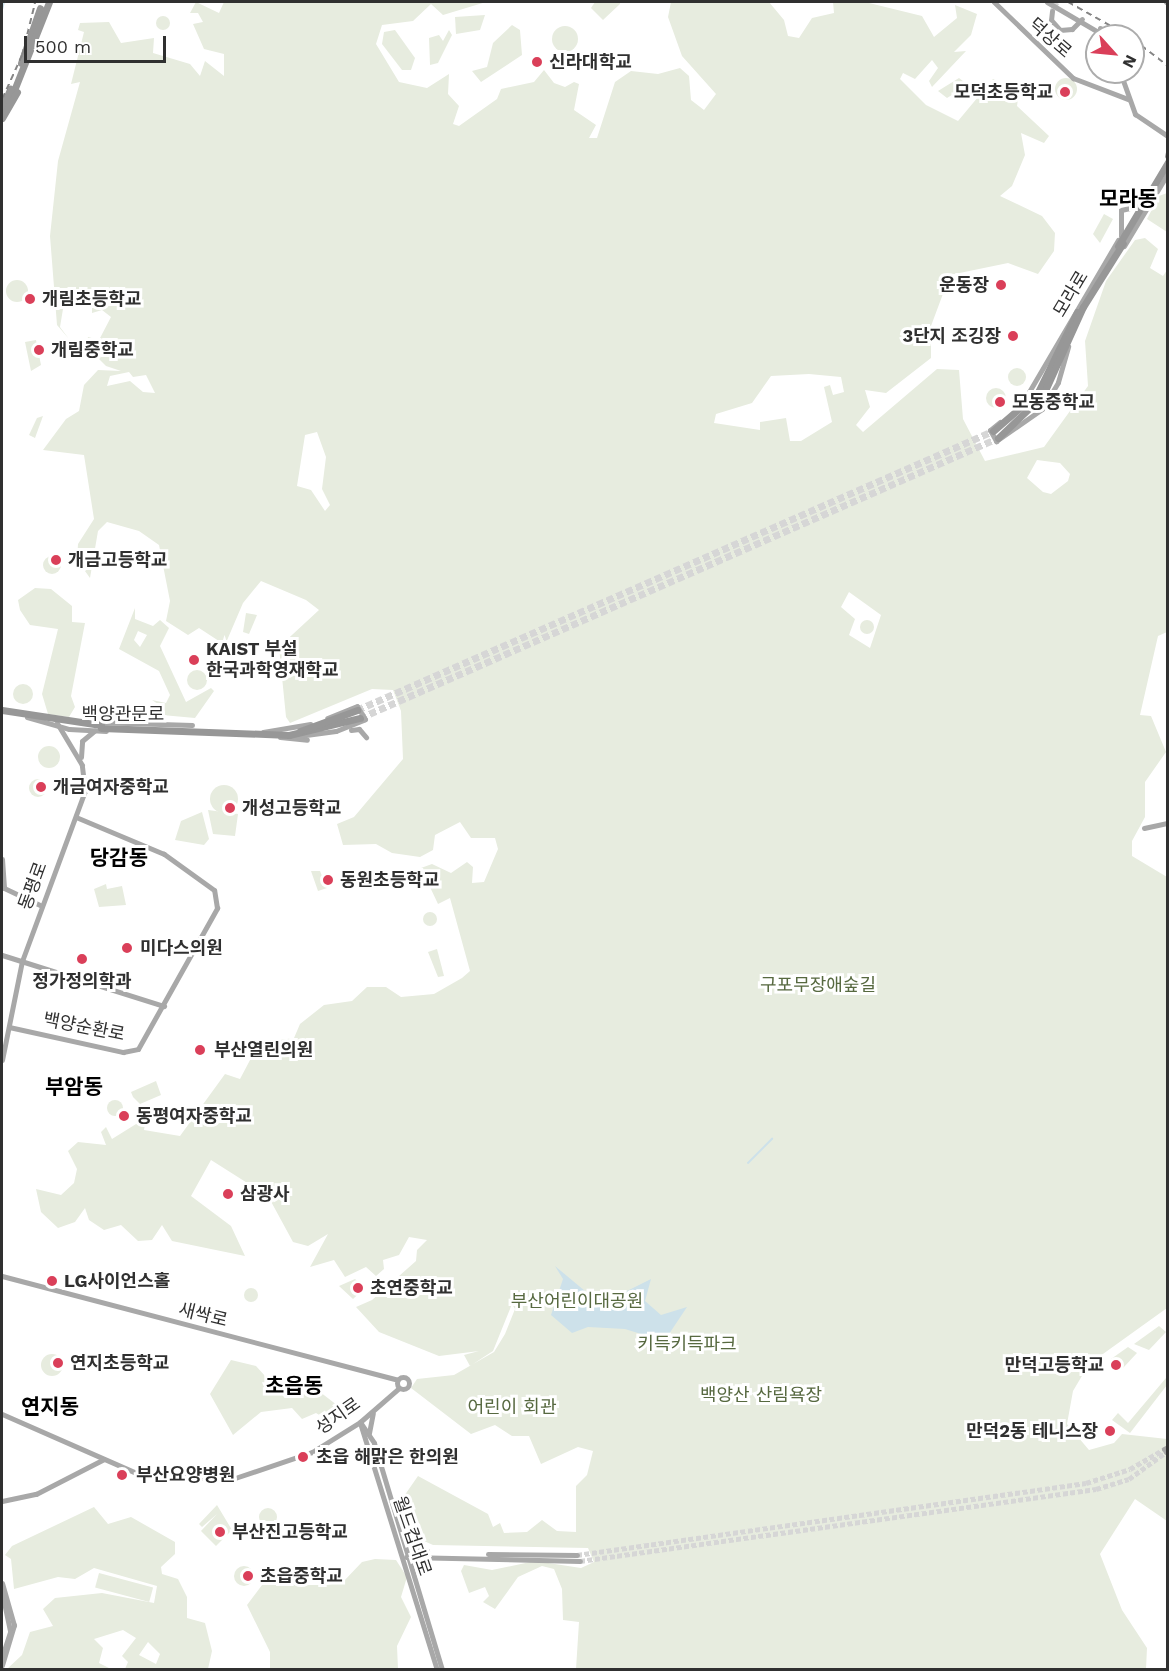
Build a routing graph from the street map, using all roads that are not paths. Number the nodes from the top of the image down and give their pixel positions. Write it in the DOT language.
graph roads {
  1 [pos="994,2"];
  2 [pos="1047,2"];
  3 [pos="46,4"];
  4 [pos="1052,11"];
  5 [pos="1082,19"];
  6 [pos="1091,24"];
  7 [pos="1124,84"];
  8 [pos="1128,99"];
  9 [pos="2,115"];
  10 [pos="1167,136"];
  11 [pos="1167,155"];
  12 [pos="1166,167"];
  13 [pos="1139,206"];
  14 [pos="1121,236"];
  15 [pos="1119,247"];
  16 [pos="1077,321"];
  17 [pos="1072,332"];
  18 [pos="1064,336"];
  19 [pos="993,431"];
  20 [pos="998,438"];
  21 [pos="2,712"];
  22 [pos="360,717"];
  23 [pos="57,723"];
  24 [pos="191,726"];
  25 [pos="101,728"];
  26 [pos="263,734"];
  27 [pos="280,737"];
  28 [pos="366,737"];
  29 [pos="80,753"];
  30 [pos="82,765"];
  31 [pos="84,782"];
  32 [pos="76,816"];
  33 [pos="1167,823"];
  34 [pos="71,827"];
  35 [pos="1144,828"];
  36 [pos="2,859"];
  37 [pos="42,906"];
  38 [pos="2,955"];
  39 [pos="22,961"];
  40 [pos="164,1006"];
  41 [pos="9,1027"];
  42 [pos="2,1060"];
  43 [pos="2,1276"];
  44 [pos="398,1380"];
  45 [pos="399,1388"];
  46 [pos="375,1409"];
  47 [pos="2,1416"];
  48 [pos="360,1422"];
  49 [pos="346,1432"];
  50 [pos="367,1433"];
  51 [pos="104,1459"];
  52 [pos="2,1501"];
  53 [pos="401,1538"];
  54 [pos="424,1552"];
  55 [pos="406,1555"];
  56 [pos="578,1558"];
  57 [pos="411,1565"];
  58 [pos="2,1583"];
  59 [pos="2,1593"];
  60 [pos="2,1656"];
  61 [pos="2,1665"];
  62 [pos="440,1670"];
  1 -- 8 [label="main road, 덕상로"];
  2 -- 5 [label="main road"];
  3 -- 9 [label="highway, bridge"];
  3 -- 9 [label="highway, bridge"];
  4 -- 5 [label="main road"];
  5 -- 6 [label="main road"];
  7 -- 8 [label="main road"];
  8 -- 10 [label="main road"];
  11 -- 12 [label="main road, 모라로"];
  12 -- 13 [label="main road"];
  12 -- 15 [label="highway, 모라로, bridge"];
  12 -- 16 [label="main road"];
  13 -- 14 [label="main road"];
  13 -- 14 [label="main road"];
  14 -- 18 [label="main road"];
  15 -- 16 [label="highway, 모라로"];
  15 -- 18 [label="highway, 모라로"];
  16 -- 17 [label="highway, 모라로"];
  17 -- 18 [label="main road"];
  17 -- 20 [label="highway, 모라로"];
  18 -- 19 [label="highway, 모라로"];
  21 -- 23 [label="main road, 백양관문로"];
  21 -- 25 [label="highway, bridge"];
  22 -- 26 [label="highway"];
  22 -- 26 [label="main road"];
  22 -- 27 [label="main road"];
  23 -- 24 [label="main road, 백양관문로"];
  23 -- 25 [label="main road, 백양관문로"];
  23 -- 29 [label="main road"];
  23 -- 30 [label="main road, 동평로"];
  24 -- 25 [label="highway"];
  24 -- 26 [label="highway"];
  25 -- 29 [label="main road"];
  26 -- 27 [label="main road"];
  27 -- 28 [label="main road"];
  29 -- 30 [label="main road"];
  30 -- 31 [label="main road, 동평로"];
  31 -- 32 [label="main road, 동평로"];
  31 -- 34 [label="main road, 동평로"];
  32 -- 34 [label="main road, 동평로"];
  32 -- 40 [label="main road, 백양순환로"];
  33 -- 35 [label="main road"];
  34 -- 37 [label="main road, 동평로"];
  36 -- 37 [label="main road"];
  37 -- 39 [label="main road, 동평로"];
  38 -- 39 [label="main road"];
  39 -- 40 [label="main road"];
  39 -- 41 [label="main road, 동평로"];
  40 -- 41 [label="main road, 백양순환로"];
  41 -- 42 [label="main road, 동평로"];
  43 -- 44 [label="main road, 새싹로"];
  44 -- 45 [label="main road"];
  44 -- 45 [label="main road"];
  45 -- 46 [label="main road, 성지로"];
  46 -- 48 [label="main road, 성지로"];
  46 -- 50 [label="main road"];
  47 -- 51 [label="main road, 성지로"];
  48 -- 49 [label="main road, 성지로"];
  48 -- 50 [label="main road, 월드컵대로"];
  49 -- 50 [label="main road"];
  49 -- 51 [label="main road, 성지로"];
  50 -- 53 [label="main road, 월드컵대로"];
  50 -- 55 [label="main road, 월드컵대로"];
  51 -- 52 [label="main road"];
  53 -- 54 [label="main road"];
  53 -- 55 [label="main road, 월드컵대로"];
  54 -- 55 [label="main road"];
  54 -- 56 [label="main road"];
  54 -- 57 [label="main road"];
  55 -- 57 [label="main road, 월드컵대로"];
  55 -- 62 [label="main road, 월드컵대로"];
  57 -- 62 [label="main road, 월드컵대로"];
  58 -- 61 [label="main road"];
  59 -- 60 [label="main road"];
}
